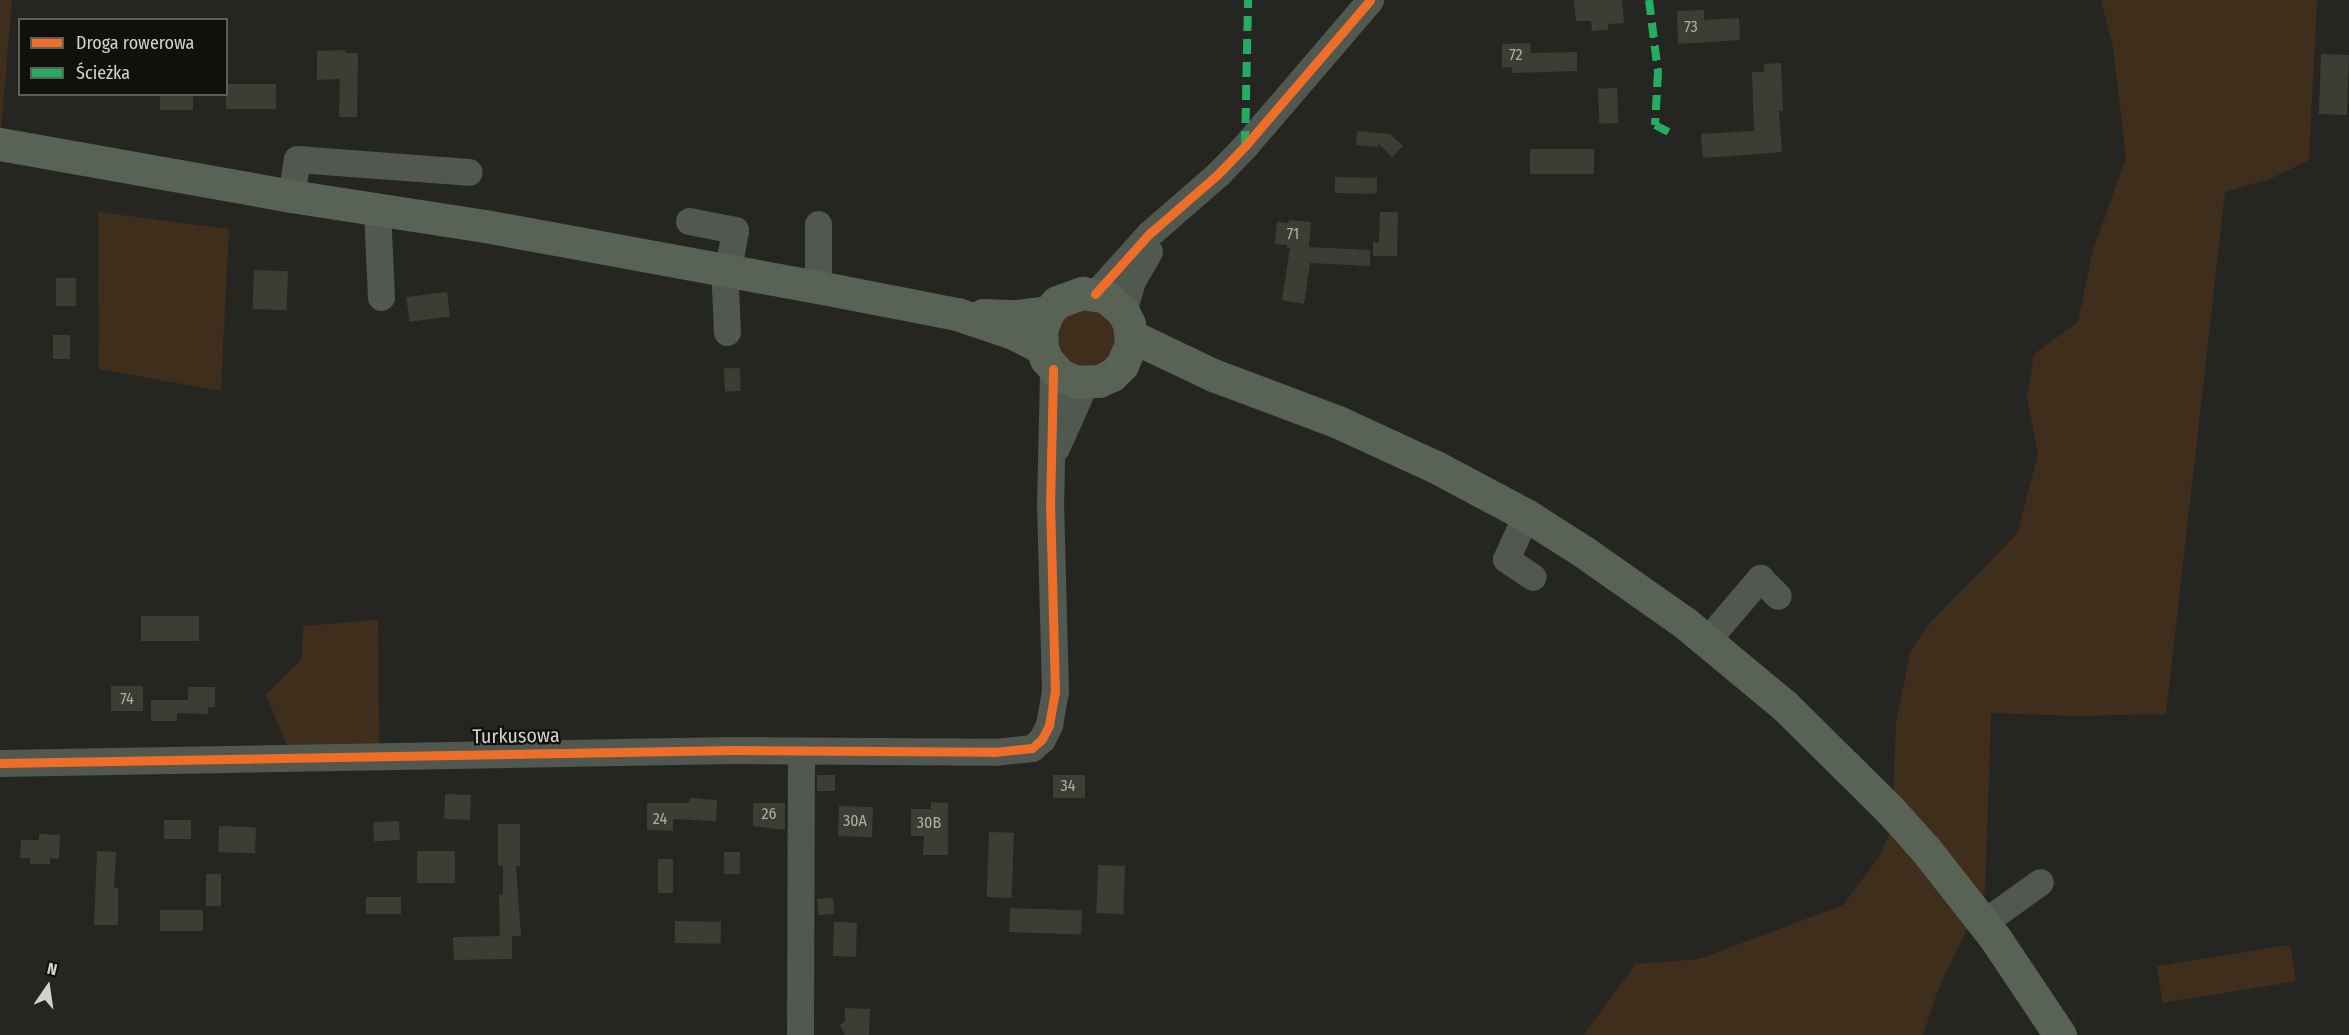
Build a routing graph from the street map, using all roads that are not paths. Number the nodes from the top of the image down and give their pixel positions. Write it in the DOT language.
graph roads {
  1 [pos="1370,0"];
  2 [pos="0,144"];
  3 [pos="0,155"];
  4 [pos="102,163"];
  5 [pos="469,172"];
  6 [pos="291,196"];
  7 [pos="1179,209"];
  8 [pos="377,210"];
  9 [pos="689,221"];
  10 [pos="818,224"];
  11 [pos="728,270"];
  12 [pos="818,287"];
  13 [pos="1095,294"];
  14 [pos="381,297"];
  15 [pos="1048,312"];
  16 [pos="957,314"];
  17 [pos="728,332"];
  18 [pos="1126,338"];
  19 [pos="1047,359"];
  20 [pos="1085,383"];
  21 [pos="1050,463"];
  22 [pos="1526,515"];
  23 [pos="1533,577"];
  24 [pos="1778,596"];
  25 [pos="1707,640"];
  26 [pos="801,751"];
  27 [pos="0,763"];
  28 [pos="2040,882"];
  29 [pos="1983,923"];
  30 [pos="800,1035"];
  31 [pos="2060,1035"];
  1 -- 7 [label="street"];
  2 -- 4 [label="main road"];
  3 -- 4 [label="main road"];
  4 -- 6 [label="main road"];
  5 -- 6 [label="street"];
  6 -- 8 [label="main road"];
  7 -- 13 [label="street"];
  7 -- 18 [label="street"];
  8 -- 11 [label="main road"];
  8 -- 14 [label="street"];
  9 -- 11 [label="street"];
  10 -- 12 [label="street"];
  11 -- 12 [label="main road"];
  11 -- 17 [label="street"];
  12 -- 16 [label="main road"];
  13 -- 15 [label="main road"];
  13 -- 18 [label="main road"];
  15 -- 16 [label="main road"];
  15 -- 19 [label="main road"];
  16 -- 19 [label="main road"];
  18 -- 20 [label="main road"];
  18 -- 22 [label="main road"];
  19 -- 20 [label="main road"];
  19 -- 21 [label="street"];
  20 -- 21 [label="street"];
  21 -- 26 [label="street, Turkusowa"];
  22 -- 23 [label="street"];
  22 -- 25 [label="main road"];
  24 -- 25 [label="street"];
  25 -- 29 [label="main road"];
  26 -- 27 [label="street, Turkusowa"];
  26 -- 30 [label="street"];
  28 -- 29 [label="street"];
  29 -- 31 [label="main road"];
}
